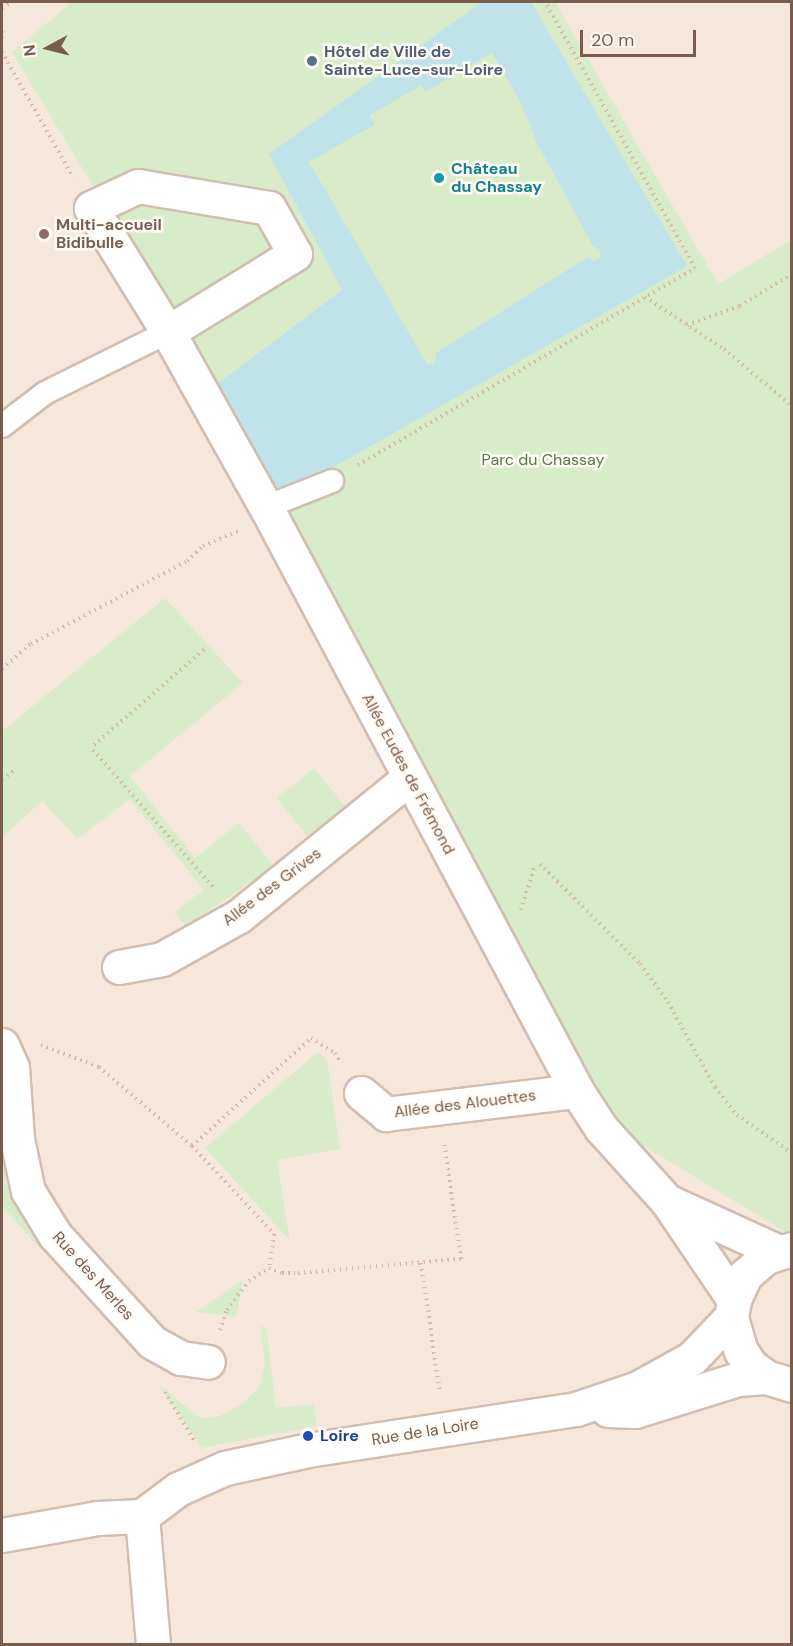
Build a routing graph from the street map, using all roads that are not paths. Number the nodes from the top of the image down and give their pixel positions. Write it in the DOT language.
graph roads {
  1 [pos="168,332"];
  2 [pos="2,426"];
  3 [pos="332,481"];
  4 [pos="266,507"];
  5 [pos="410,777"];
  6 [pos="119,967"];
  7 [pos="2,1045"];
  8 [pos="577,1091"];
  9 [pos="361,1093"];
  10 [pos="668,1201"];
  11 [pos="785,1251"];
  12 [pos="732,1308"];
  13 [pos="208,1362"];
  14 [pos="779,1381"];
  15 [pos="576,1409"];
  16 [pos="141,1516"];
  17 [pos="2,1535"];
  18 [pos="153,1644"];
  1 -- 1 [label="street, Allée Eudes de Frémond"];
  1 -- 2 [label="lane"];
  1 -- 4 [label="street, Allée Eudes de Frémond"];
  3 -- 4 [label="lane"];
  4 -- 5 [label="street, Allée Eudes de Frémond"];
  5 -- 6 [label="street, Allée des Grives"];
  5 -- 8 [label="street, Allée Eudes de Frémond"];
  7 -- 13 [label="street, Rue des Merles"];
  8 -- 9 [label="street, Allée des Alouettes"];
  8 -- 10 [label="street, Allée Eudes de Frémond"];
  10 -- 11 [label="street, Allée Eudes de Frémond"];
  10 -- 12 [label="street, Allée Eudes de Frémond"];
  11 -- 12 [label="street, Rue de la Loire"];
  12 -- 14 [label="street, Allée Eudes de Frémond"];
  12 -- 15 [label="street, Rue de la Loire"];
  14 -- 15 [label="street, Rue de la Loire"];
  15 -- 16 [label="street, Rue de la Loire"];
  16 -- 17 [label="street"];
  16 -- 18 [label="street"];
}
